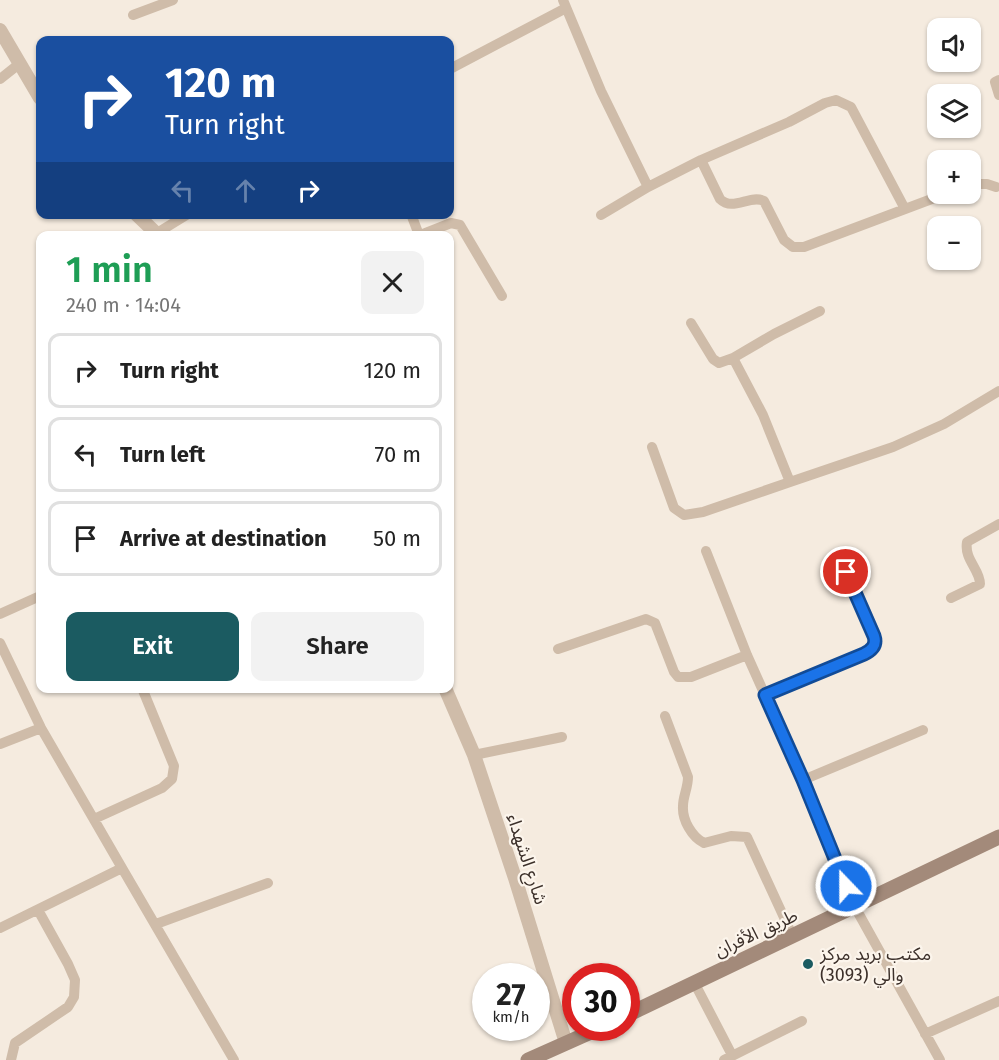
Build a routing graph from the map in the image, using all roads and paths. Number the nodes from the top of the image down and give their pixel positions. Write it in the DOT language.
graph roads {
  1 [pos="173,0"];
  2 [pos="564,4"];
  3 [pos="133,15"];
  4 [pos="0,30"];
  5 [pos="20,64"];
  6 [pos="454,67"];
  7 [pos="0,79"];
  8 [pos="999,80"];
  9 [pos="36,91"];
  10 [pos="999,95"];
  11 [pos="701,160"];
  12 [pos="981,184"];
  13 [pos="648,187"];
  14 [pos="998,189"];
  15 [pos="927,200"];
  16 [pos="905,208"];
  17 [pos="601,215"];
  18 [pos="142,219"];
  19 [pos="180,219"];
  20 [pos="155,231"];
  21 [pos="162,231"];
  22 [pos="430,231"];
  23 [pos="502,296"];
  24 [pos="819,311"];
  25 [pos="692,323"];
  26 [pos="733,358"];
  27 [pos="999,391"];
  28 [pos="652,447"];
  29 [pos="790,482"];
  30 [pos="999,524"];
  31 [pos="706,551"];
  32 [pos="846,572"];
  33 [pos="36,598"];
  34 [pos="951,598"];
  35 [pos="0,614"];
  36 [pos="0,643"];
  37 [pos="558,649"];
  38 [pos="747,655"];
  39 [pos="144,693"];
  40 [pos="447,693"];
  41 [pos="765,695"];
  42 [pos="665,716"];
  43 [pos="41,728"];
  44 [pos="923,730"];
  45 [pos="562,737"];
  46 [pos="0,744"];
  47 [pos="474,755"];
  48 [pos="803,780"];
  49 [pos="94,819"];
  50 [pos="999,837"];
  51 [pos="122,867"];
  52 [pos="268,883"];
  53 [pos="855,908"];
  54 [pos="38,910"];
  55 [pos="156,924"];
  56 [pos="0,928"];
  57 [pos="793,937"];
  58 [pos="695,984"];
  59 [pos="999,1001"];
  60 [pos="640,1009"];
  61 [pos="802,1021"];
  62 [pos="925,1034"];
  63 [pos="571,1041"];
  64 [pos="566,1043"];
  65 [pos="728,1058"];
  66 [pos="11,1060"];
  67 [pos="234,1060"];
  68 [pos="528,1060"];
  69 [pos="940,1060"];
  1 -- 3 [label="street"];
  2 -- 6 [label="street"];
  2 -- 13 [label="street"];
  4 -- 5 [label="street"];
  5 -- 7 [label="street"];
  5 -- 9 [label="street"];
  8 -- 10 [label="street"];
  11 -- 13 [label="street"];
  11 -- 16 [label="street"];
  11 -- 16 [label="street"];
  12 -- 14 [label="street"];
  13 -- 17 [label="street"];
  15 -- 16 [label="street"];
  18 -- 20 [label="street"];
  19 -- 21 [label="street"];
  22 -- 23 [label="street"];
  24 -- 26 [label="street"];
  25 -- 26 [label="street"];
  26 -- 29 [label="street"];
  27 -- 29 [label="street"];
  28 -- 29 [label="street"];
  30 -- 34 [label="street"];
  31 -- 38 [label="street"];
  32 -- 41 [label="street"];
  33 -- 35 [label="street"];
  36 -- 43 [label="street"];
  37 -- 38 [label="street"];
  38 -- 41 [label="street"];
  39 -- 49 [label="street"];
  40 -- 47 [label="street, شارع الشهداء"];
  41 -- 48 [label="street"];
  42 -- 57 [label="street"];
  43 -- 46 [label="street"];
  43 -- 49 [label="street"];
  44 -- 48 [label="street"];
  45 -- 47 [label="street"];
  47 -- 64 [label="street, شارع الشهداء"];
  48 -- 53 [label="street"];
  49 -- 51 [label="street"];
  50 -- 53 [label="main road, طريق الأفران"];
  51 -- 54 [label="street"];
  51 -- 55 [label="street"];
  52 -- 55 [label="street"];
  53 -- 57 [label="main road, طريق الأفران"];
  53 -- 62 [label="street"];
  54 -- 56 [label="street"];
  54 -- 66 [label="street"];
  55 -- 67 [label="street"];
  57 -- 58 [label="main road, طريق الأفران"];
  58 -- 60 [label="main road, طريق الأفران"];
  58 -- 65 [label="street"];
  59 -- 62 [label="street"];
  61 -- 65 [label="street"];
  62 -- 69 [label="street"];
  63 -- 64 [label="main road"];
  64 -- 68 [label="main road"];
}
